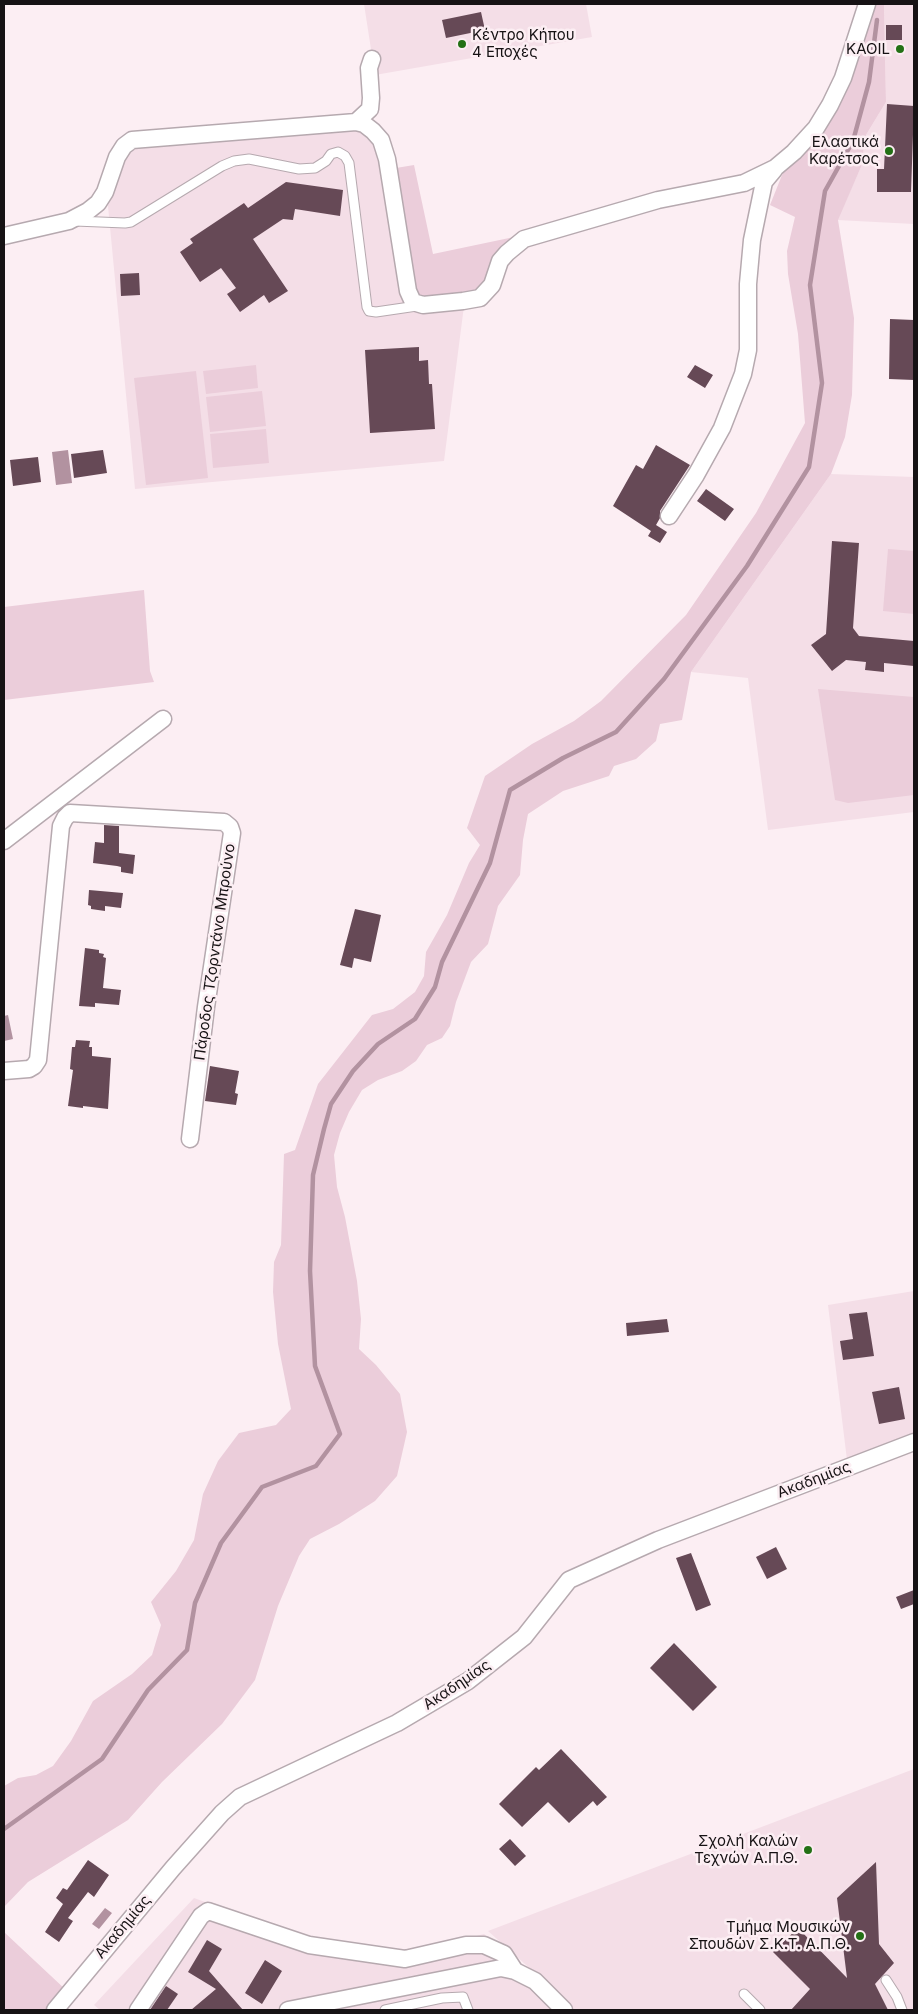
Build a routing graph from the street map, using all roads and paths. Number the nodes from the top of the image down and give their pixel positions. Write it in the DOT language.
graph roads {
  1 [pos="867,4"];
  2 [pos="372,59"];
  3 [pos="356,122"];
  4 [pos="775,168"];
  5 [pos="69,221"];
  6 [pos="4,236"];
  7 [pos="423,305"];
  8 [pos="669,516"];
  9 [pos="163,719"];
  10 [pos="4,841"];
  11 [pos="4,1071"];
  12 [pos="190,1139"];
  13 [pos="914,1442"];
  14 [pos="515,1971"];
  15 [pos="886,1980"];
  16 [pos="744,1994"];
  17 [pos="55,2010"];
  18 [pos="138,2010"];
  19 [pos="288,2010"];
  20 [pos="385,2010"];
  21 [pos="468,2010"];
  22 [pos="564,2010"];
  23 [pos="760,2010"];
  24 [pos="902,2010"];
  1 -- 4 [label="street"];
  2 -- 3 [label="street"];
  3 -- 5 [label="street"];
  3 -- 7 [label="street"];
  4 -- 7 [label="street"];
  4 -- 8 [label="street"];
  5 -- 6 [label="street"];
  5 -- 7 [label="lane"];
  9 -- 10 [label="street"];
  11 -- 12 [label="street, Πάροδος Τζορντάνο Μπρούνο"];
  13 -- 17 [label="street, Ακαδημίας"];
  14 -- 18 [label="street"];
  14 -- 19 [label="street"];
  14 -- 22 [label="street"];
  15 -- 24 [label="lane"];
  16 -- 23 [label="lane"];
  20 -- 21 [label="lane"];
}
